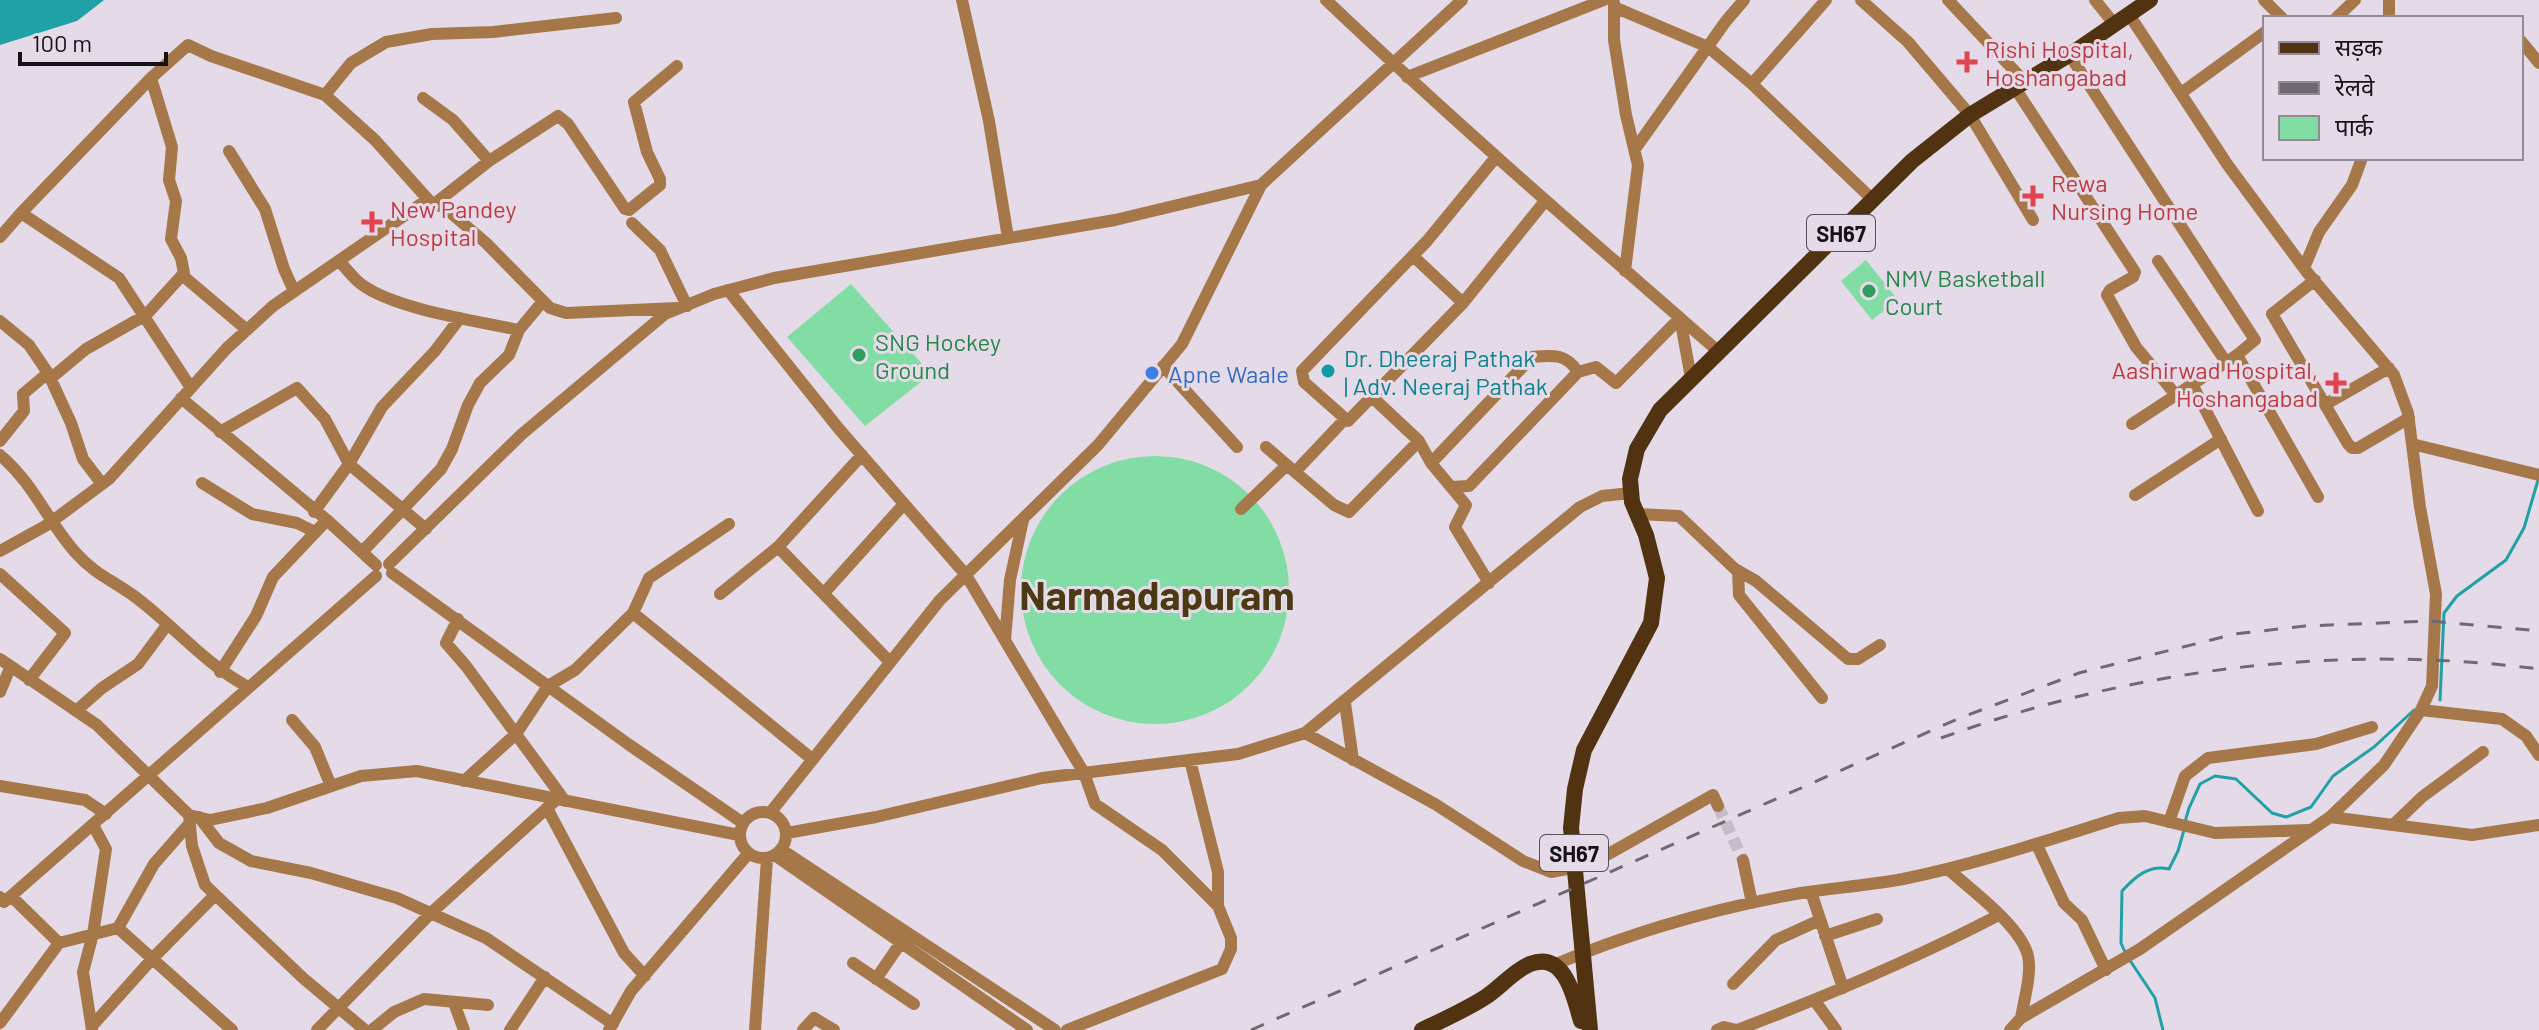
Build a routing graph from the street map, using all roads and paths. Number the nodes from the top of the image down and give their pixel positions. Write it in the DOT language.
graph roads {
  1 [pos="962,0"];
  2 [pos="1326,0"];
  3 [pos="1462,0"];
  4 [pos="1744,0"];
  5 [pos="1826,0"];
  6 [pos="1861,0"];
  7 [pos="1948,0"];
  8 [pos="2095,0"];
  9 [pos="2150,0"];
  10 [pos="2264,0"];
  11 [pos="2355,0"];
  12 [pos="1610,2"];
  13 [pos="2280,16"];
  14 [pos="2338,16"];
  15 [pos="616,18"];
  16 [pos="2123,20"];
  17 [pos="2263,33"];
  18 [pos="2523,43"];
  19 [pos="1708,47"];
  20 [pos="2069,54"];
  21 [pos="2539,63"];
  22 [pos="1393,64"];
  23 [pos="677,66"];
  24 [pos="1407,77"];
  25 [pos="151,78"];
  26 [pos="1752,84"];
  27 [pos="2020,85"];
  28 [pos="2181,93"];
  29 [pos="325,95"];
  30 [pos="423,98"];
  31 [pos="1970,115"];
  32 [pos="1635,149"];
  33 [pos="229,151"];
  34 [pos="1496,157"];
  35 [pos="2361,160"];
  36 [pos="489,161"];
  37 [pos="1261,185"];
  38 [pos="1873,200"];
  39 [pos="1545,201"];
  40 [pos="433,205"];
  41 [pos="21,213"];
  42 [pos="2033,220"];
  43 [pos="632,223"];
  44 [pos="0,237"];
  45 [pos="1008,238"];
  46 [pos="1413,256"];
  47 [pos="339,261"];
  48 [pos="2158,261"];
  49 [pos="2304,268"];
  50 [pos="1625,271"];
  51 [pos="182,275"];
  52 [pos="2315,280"];
  53 [pos="728,290"];
  54 [pos="294,291"];
  55 [pos="543,301"];
  56 [pos="1463,303"];
  57 [pos="683,307"];
  58 [pos="2272,314"];
  59 [pos="146,315"];
  60 [pos="460,318"];
  61 [pos="1680,318"];
  62 [pos="0,321"];
  63 [pos="2250,329"];
  64 [pos="247,330"];
  65 [pos="519,330"];
  66 [pos="1718,351"];
  67 [pos="2232,359"];
  68 [pos="1163,366"];
  69 [pos="2389,368"];
  70 [pos="1578,372"];
  71 [pos="49,376"];
  72 [pos="1691,378"];
  73 [pos="2192,384"];
  74 [pos="191,388"];
  75 [pos="2176,395"];
  76 [pos="1371,396"];
  77 [pos="181,398"];
  78 [pos="2326,404"];
  79 [pos="2409,418"];
  80 [pos="1345,419"];
  81 [pos="2132,424"];
  82 [pos="220,432"];
  83 [pos="2221,439"];
  84 [pos="0,441"];
  85 [pos="1419,441"];
  86 [pos="2412,444"];
  87 [pos="1237,447"];
  88 [pos="1266,447"];
  89 [pos="0,455"];
  90 [pos="862,455"];
  91 [pos="1431,463"];
  92 [pos="349,464"];
  93 [pos="1291,468"];
  94 [pos="2533,473"];
  95 [pos="202,483"];
  96 [pos="102,484"];
  97 [pos="1451,487"];
  98 [pos="1631,493"];
  99 [pos="2135,495"];
  100 [pos="2318,497"];
  101 [pos="904,504"];
  102 [pos="403,509"];
  103 [pos="1241,509"];
  104 [pos="2258,511"];
  105 [pos="314,512"];
  106 [pos="1637,514"];
  107 [pos="1023,518"];
  108 [pos="54,520"];
  109 [pos="327,520"];
  110 [pos="729,524"];
  111 [pos="426,529"];
  112 [pos="315,532"];
  113 [pos="778,547"];
  114 [pos="0,551"];
  115 [pos="362,552"];
  116 [pos="383,570"];
  117 [pos="1738,572"];
  118 [pos="0,574"];
  119 [pos="966,575"];
  120 [pos="1489,583"];
  121 [pos="824,593"];
  122 [pos="720,594"];
  123 [pos="633,613"];
  124 [pos="458,619"];
  125 [pos="167,625"];
  126 [pos="1005,640"];
  127 [pos="1880,645"];
  128 [pos="890,662"];
  129 [pos="5,664"];
  130 [pos="220,672"];
  131 [pos="29,680"];
  132 [pos="548,686"];
  133 [pos="248,687"];
  134 [pos="0,692"];
  135 [pos="1822,698"];
  136 [pos="1345,703"];
  137 [pos="2421,710"];
  138 [pos="76,711"];
  139 [pos="292,720"];
  140 [pos="2372,727"];
  141 [pos="1305,733"];
  142 [pos="516,734"];
  143 [pos="2483,752"];
  144 [pos="2539,755"];
  145 [pos="812,759"];
  146 [pos="1190,760"];
  147 [pos="1353,760"];
  148 [pos="1084,773"];
  149 [pos="150,776"];
  150 [pos="464,781"];
  151 [pos="0,786"];
  152 [pos="331,786"];
  153 [pos="556,803"];
  154 [pos="1718,806"];
  155 [pos="770,813"];
  156 [pos="106,814"];
  157 [pos="2330,817"];
  158 [pos="193,818"];
  159 [pos="2172,823"];
  160 [pos="93,825"];
  161 [pos="2393,825"];
  162 [pos="2539,825"];
  163 [pos="741,829"];
  164 [pos="2310,830"];
  165 [pos="787,833"];
  166 [pos="2037,845"];
  167 [pos="748,854"];
  168 [pos="775,855"];
  169 [pos="1743,860"];
  170 [pos="1948,869"];
  171 [pos="1811,892"];
  172 [pos="215,895"];
  173 [pos="4,900"];
  174 [pos="1752,903"];
  175 [pos="1218,906"];
  176 [pos="431,913"];
  177 [pos="1999,915"];
  178 [pos="1877,919"];
  179 [pos="1820,920"];
  180 [pos="118,928"];
  181 [pos="93,934"];
  182 [pos="1825,936"];
  183 [pos="904,938"];
  184 [pos="59,943"];
  185 [pos="152,959"];
  186 [pos="853,963"];
  187 [pos="1551,966"];
  188 [pos="2110,967"];
  189 [pos="645,976"];
  190 [pos="545,977"];
  191 [pos="876,979"];
  192 [pos="1733,984"];
  193 [pos="1843,988"];
  194 [pos="1815,1001"];
  195 [pos="454,1003"];
  196 [pos="914,1004"];
  197 [pos="488,1005"];
  198 [pos="339,1008"];
  199 [pos="2021,1018"];
  200 [pos="0,1023"];
  201 [pos="1443,1025"];
  202 [pos="611,1027"];
  203 [pos="92,1028"];
  204 [pos="232,1030"];
  205 [pos="317,1030"];
  206 [pos="365,1030"];
  207 [pos="372,1030"];
  208 [pos="464,1030"];
  209 [pos="510,1030"];
  210 [pos="756,1030"];
  211 [pos="803,1030"];
  212 [pos="834,1030"];
  213 [pos="1027,1030"];
  214 [pos="1055,1030"];
  215 [pos="1067,1030"];
  216 [pos="1422,1030"];
  217 [pos="1587,1030"];
  218 [pos="1717,1030"];
  219 [pos="1836,1030"];
  220 [pos="2010,1030"];
  1 -- 45 [label="street"];
  2 -- 22 [label="street"];
  3 -- 22 [label="street"];
  4 -- 19 [label="street"];
  5 -- 26 [label="street"];
  6 -- 31 [label="street"];
  7 -- 27 [label="street"];
  8 -- 16 [label="street"];
  9 -- 16 [label="main road, SH67"];
  10 -- 13 [label="street"];
  11 -- 14 [label="street"];
  12 -- 19 [label="street"];
  12 -- 24 [label="street"];
  12 -- 32 [label="street"];
  15 -- 29 [label="street"];
  16 -- 20 [label="main road, SH67"];
  16 -- 28 [label="street"];
  17 -- 28 [label="street"];
  18 -- 21 [label="street"];
  19 -- 26 [label="street"];
  19 -- 32 [label="street"];
  20 -- 27 [label="main road, SH67"];
  20 -- 63 [label="street"];
  22 -- 24 [label="street"];
  22 -- 37 [label="street"];
  23 -- 36 [label="street"];
  24 -- 34 [label="street"];
  25 -- 29 [label="street"];
  25 -- 41 [label="street"];
  25 -- 51 [label="street"];
  26 -- 38 [label="street"];
  27 -- 31 [label="main road, SH67"];
  27 -- 75 [label="street"];
  28 -- 49 [label="street"];
  29 -- 40 [label="street"];
  30 -- 36 [label="street"];
  31 -- 38 [label="main road, SH67"];
  31 -- 42 [label="street"];
  32 -- 50 [label="street"];
  33 -- 54 [label="street"];
  34 -- 39 [label="street"];
  34 -- 46 [label="street"];
  35 -- 49 [label="street"];
  36 -- 40 [label="street"];
  37 -- 45 [label="street"];
  37 -- 68 [label="street"];
  38 -- 66 [label="main road, SH67"];
  39 -- 50 [label="street"];
  39 -- 56 [label="street"];
  40 -- 47 [label="street"];
  40 -- 55 [label="street"];
  41 -- 44 [label="street"];
  41 -- 59 [label="street"];
  43 -- 57 [label="street"];
  45 -- 53 [label="street"];
  46 -- 56 [label="street"];
  46 -- 80 [label="street"];
  47 -- 54 [label="street"];
  47 -- 60 [label="street"];
  48 -- 67 [label="street"];
  49 -- 52 [label="street"];
  50 -- 61 [label="street"];
  51 -- 59 [label="street"];
  51 -- 64 [label="street"];
  52 -- 58 [label="street"];
  52 -- 69 [label="street"];
  53 -- 57 [label="street"];
  53 -- 90 [label="street"];
  54 -- 64 [label="street"];
  55 -- 57 [label="street"];
  55 -- 65 [label="street"];
  56 -- 76 [label="street"];
  57 -- 111 [label="street"];
  58 -- 63 [label="street"];
  58 -- 78 [label="street"];
  59 -- 71 [label="street"];
  59 -- 74 [label="street"];
  60 -- 65 [label="street"];
  60 -- 92 [label="street"];
  61 -- 66 [label="street"];
  61 -- 70 [label="street"];
  61 -- 72 [label="street"];
  62 -- 71 [label="street"];
  63 -- 67 [label="street"];
  64 -- 74 [label="street"];
  65 -- 102 [label="street"];
  66 -- 72 [label="main road, SH67"];
  67 -- 73 [label="street"];
  67 -- 100 [label="street"];
  68 -- 87 [label="street"];
  68 -- 107 [label="street"];
  69 -- 78 [label="street"];
  69 -- 79 [label="street"];
  70 -- 91 [label="street"];
  70 -- 97 [label="street"];
  71 -- 84 [label="street"];
  71 -- 96 [label="street"];
  72 -- 98 [label="main road, SH67"];
  73 -- 75 [label="street"];
  73 -- 83 [label="street"];
  74 -- 77 [label="street"];
  75 -- 81 [label="street"];
  76 -- 80 [label="street"];
  76 -- 85 [label="street"];
  77 -- 82 [label="street"];
  77 -- 96 [label="street"];
  78 -- 79 [label="street"];
  79 -- 86 [label="street"];
  80 -- 93 [label="street"];
  82 -- 92 [label="street"];
  82 -- 105 [label="street"];
  83 -- 99 [label="street"];
  83 -- 104 [label="street"];
  85 -- 91 [label="street"];
  85 -- 93 [label="street"];
  86 -- 94 [label="street"];
  86 -- 137 [label="street"];
  88 -- 93 [label="street"];
  89 -- 108 [label="street"];
  90 -- 101 [label="street"];
  90 -- 113 [label="street"];
  91 -- 97 [label="street"];
  92 -- 102 [label="street"];
  92 -- 105 [label="street"];
  93 -- 103 [label="street"];
  95 -- 112 [label="street"];
  96 -- 108 [label="street"];
  97 -- 120 [label="street"];
  98 -- 106 [label="main road, SH67"];
  98 -- 120 [label="street"];
  101 -- 119 [label="street"];
  101 -- 121 [label="street"];
  102 -- 111 [label="street"];
  102 -- 115 [label="street"];
  105 -- 109 [label="street"];
  106 -- 117 [label="street"];
  106 -- 217 [label="main road, SH67"];
  107 -- 119 [label="street"];
  107 -- 126 [label="street"];
  108 -- 114 [label="street"];
  108 -- 125 [label="street"];
  109 -- 112 [label="street"];
  109 -- 115 [label="street"];
  110 -- 123 [label="street"];
  111 -- 116 [label="street"];
  112 -- 130 [label="street"];
  113 -- 121 [label="street"];
  113 -- 122 [label="street"];
  115 -- 116 [label="street"];
  116 -- 124 [label="street"];
  116 -- 133 [label="street"];
  117 -- 127 [label="street"];
  117 -- 135 [label="street"];
  118 -- 131 [label="street"];
  119 -- 126 [label="street"];
  119 -- 128 [label="street"];
  120 -- 136 [label="street"];
  121 -- 128 [label="street"];
  123 -- 132 [label="street"];
  123 -- 145 [label="street"];
  124 -- 132 [label="street"];
  124 -- 142 [label="street"];
  125 -- 130 [label="street"];
  125 -- 138 [label="street"];
  126 -- 148 [label="street"];
  128 -- 145 [label="street"];
  129 -- 131 [label="street"];
  129 -- 134 [label="street"];
  130 -- 133 [label="street"];
  131 -- 138 [label="street"];
  132 -- 142 [label="street"];
  132 -- 163 [label="street"];
  133 -- 149 [label="street"];
  136 -- 141 [label="street"];
  136 -- 147 [label="street"];
  137 -- 144 [label="street"];
  137 -- 157 [label="street"];
  138 -- 149 [label="street"];
  139 -- 152 [label="street"];
  140 -- 159 [label="street"];
  141 -- 146 [label="street"];
  141 -- 147 [label="street"];
  142 -- 150 [label="street"];
  142 -- 153 [label="street"];
  143 -- 161 [label="street"];
  145 -- 155 [label="street"];
  146 -- 148 [label="street"];
  146 -- 175 [label="street"];
  147 -- 154 [label="street"];
  148 -- 165 [label="street"];
  148 -- 175 [label="street"];
  149 -- 156 [label="street"];
  149 -- 158 [label="street"];
  150 -- 152 [label="street"];
  150 -- 153 [label="street"];
  151 -- 156 [label="street"];
  152 -- 158 [label="street"];
  153 -- 163 [label="street"];
  153 -- 176 [label="street"];
  153 -- 189 [label="street"];
  155 -- 163 [label="street"];
  155 -- 165 [label="street"];
  156 -- 160 [label="street"];
  157 -- 161 [label="street"];
  157 -- 164 [label="street"];
  158 -- 172 [label="street"];
  158 -- 176 [label="street"];
  158 -- 180 [label="street"];
  159 -- 164 [label="street"];
  159 -- 166 [label="street"];
  160 -- 173 [label="street"];
  160 -- 181 [label="street"];
  161 -- 162 [label="street"];
  163 -- 167 [label="street"];
  164 -- 188 [label="street"];
  165 -- 168 [label="street"];
  166 -- 170 [label="street"];
  166 -- 188 [label="street"];
  167 -- 168 [label="street"];
  167 -- 189 [label="street"];
  168 -- 183 [label="street"];
  168 -- 210 [label="street"];
  169 -- 174 [label="street"];
  170 -- 171 [label="street"];
  170 -- 177 [label="street"];
  171 -- 174 [label="street"];
  171 -- 179 [label="street"];
  172 -- 185 [label="street"];
  172 -- 198 [label="street"];
  173 -- 184 [label="street"];
  174 -- 187 [label="street"];
  175 -- 215 [label="street"];
  176 -- 190 [label="street"];
  176 -- 198 [label="street"];
  177 -- 193 [label="street"];
  177 -- 199 [label="street"];
  178 -- 182 [label="street"];
  179 -- 182 [label="street"];
  179 -- 192 [label="street"];
  180 -- 181 [label="street"];
  180 -- 185 [label="street"];
  181 -- 184 [label="street"];
  181 -- 203 [label="street"];
  182 -- 193 [label="street"];
  183 -- 191 [label="street"];
  183 -- 213 [label="street"];
  183 -- 214 [label="street"];
  184 -- 200 [label="street"];
  185 -- 203 [label="street"];
  185 -- 204 [label="street"];
  186 -- 191 [label="street"];
  187 -- 201 [label="main road"];
  187 -- 217 [label="main road"];
  188 -- 199 [label="street"];
  189 -- 202 [label="street"];
  190 -- 202 [label="street"];
  190 -- 209 [label="street"];
  191 -- 196 [label="street"];
  193 -- 194 [label="street"];
  194 -- 218 [label="street"];
  194 -- 219 [label="street"];
  195 -- 197 [label="street"];
  195 -- 207 [label="street"];
  195 -- 208 [label="street"];
  198 -- 205 [label="street"];
  198 -- 206 [label="street"];
  199 -- 220 [label="street"];
  201 -- 216 [label="main road"];
  211 -- 212 [label="street"];
}
